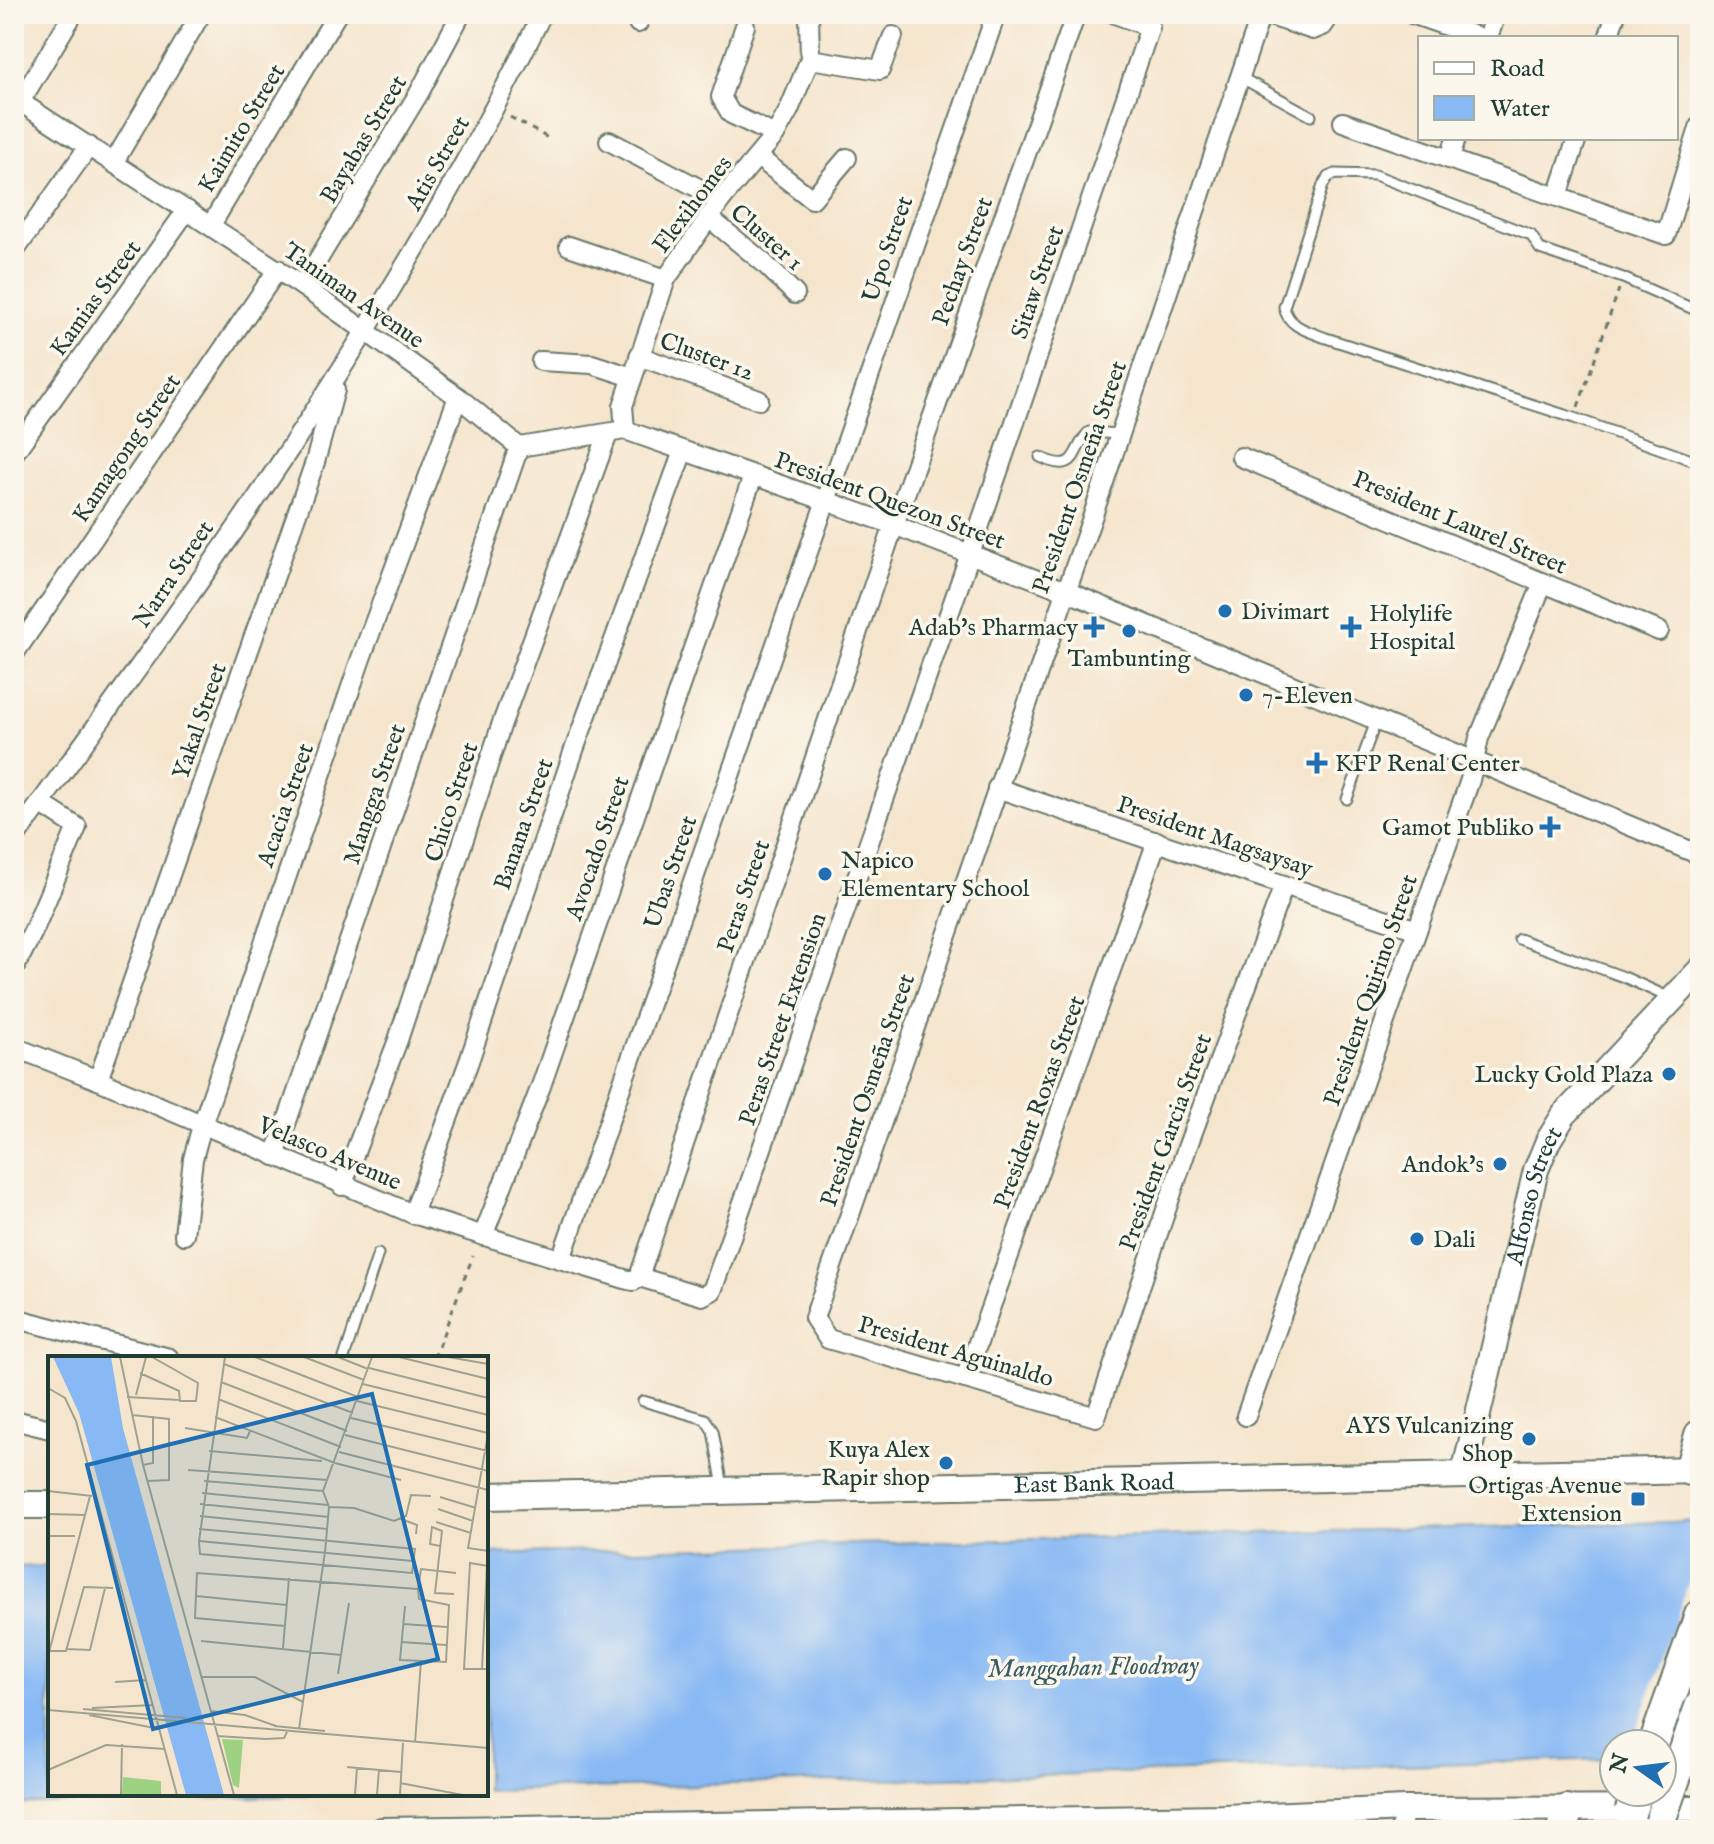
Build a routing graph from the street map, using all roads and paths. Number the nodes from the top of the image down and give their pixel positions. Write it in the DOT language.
graph roads {
  1 [pos="73,14"];
  2 [pos="201,14"];
  3 [pos="337,14"];
  4 [pos="461,14"];
  5 [pos="542,14"];
  6 [pos="809,14"];
  7 [pos="996,14"];
  8 [pos="1076,14"];
  9 [pos="1115,14"];
  10 [pos="1262,14"];
  11 [pos="1331,14"];
  12 [pos="1412,14"];
  13 [pos="1496,14"];
  14 [pos="1616,14"];
  15 [pos="745,26"];
  16 [pos="893,36"];
  17 [pos="1475,36"];
  18 [pos="1489,36"];
  19 [pos="1609,36"];
  20 [pos="810,59"];
  21 [pos="1240,77"];
  22 [pos="17,100"];
  23 [pos="496,109"];
  24 [pos="1311,116"];
  25 [pos="1343,122"];
  26 [pos="1700,125"];
  27 [pos="775,135"];
  28 [pos="550,139"];
  29 [pos="1455,140"];
  30 [pos="1576,140"];
  31 [pos="609,141"];
  32 [pos="89,146"];
  33 [pos="758,157"];
  34 [pos="847,158"];
  35 [pos="1450,158"];
  36 [pos="114,162"];
  37 [pos="1558,196"];
  38 [pos="721,200"];
  39 [pos="187,210"];
  40 [pos="708,217"];
  41 [pos="211,225"];
  42 [pos="569,246"];
  43 [pos="14,252"];
  44 [pos="278,269"];
  45 [pos="1623,278"];
  46 [pos="666,279"];
  47 [pos="302,286"];
  48 [pos="795,294"];
  49 [pos="1700,312"];
  50 [pos="367,332"];
  51 [pos="639,356"];
  52 [pos="541,361"];
  53 [pos="338,376"];
  54 [pos="632,377"];
  55 [pos="458,397"];
  56 [pos="759,400"];
  57 [pos="1574,418"];
  58 [pos="616,432"];
  59 [pos="1120,434"];
  60 [pos="519,447"];
  61 [pos="683,451"];
  62 [pos="14,453"];
  63 [pos="1040,457"];
  64 [pos="1241,457"];
  65 [pos="1700,463"];
  66 [pos="753,476"];
  67 [pos="825,501"];
  68 [pos="894,525"];
  69 [pos="970,554"];
  70 [pos="1543,583"];
  71 [pos="1066,591"];
  72 [pos="1659,631"];
  73 [pos="14,654"];
  74 [pos="1377,719"];
  75 [pos="1473,759"];
  76 [pos="997,788"];
  77 [pos="1347,799"];
  78 [pos="40,803"];
  79 [pos="14,839"];
  80 [pos="1157,841"];
  81 [pos="1700,855"];
  82 [pos="1284,885"];
  83 [pos="1417,930"];
  84 [pos="1519,939"];
  85 [pos="14,969"];
  86 [pos="1700,970"];
  87 [pos="1673,999"];
  88 [pos="14,1047"];
  89 [pos="98,1080"];
  90 [pos="202,1125"];
  91 [pos="275,1156"];
  92 [pos="342,1186"];
  93 [pos="413,1214"];
  94 [pos="184,1235"];
  95 [pos="483,1236"];
  96 [pos="378,1254"];
  97 [pos="473,1256"];
  98 [pos="561,1259"];
  99 [pos="637,1279"];
  100 [pos="14,1318"];
  101 [pos="814,1318"];
  102 [pos="161,1356"];
  103 [pos="345,1356"];
  104 [pos="435,1356"];
  105 [pos="965,1379"];
  106 [pos="643,1401"];
  107 [pos="1246,1416"];
  108 [pos="1096,1417"];
  109 [pos="14,1420"];
  110 [pos="48,1428"];
  111 [pos="1700,1435"];
  112 [pos="1695,1470"];
  113 [pos="1464,1473"];
  114 [pos="724,1491"];
  115 [pos="488,1496"];
  116 [pos="14,1505"];
  117 [pos="48,1505"];
  118 [pos="1700,1615"];
  119 [pos="1700,1707"];
  120 [pos="1660,1728"];
  121 [pos="1700,1808"];
  122 [pos="1403,1819"];
  123 [pos="1564,1820"];
  124 [pos="1660,1822"];
  125 [pos="382,1830"];
  1 -- 22 [label="street"];
  2 -- 36 [label="street"];
  3 -- 41 [label="street, Kaimito Street"];
  4 -- 47 [label="street, Bayabas Street"];
  5 -- 23 [label="street, Atis Street"];
  6 -- 20 [label="street, Flexihomes"];
  7 -- 67 [label="street, Upo Street"];
  8 -- 68 [label="street, Pechay Street"];
  9 -- 69 [label="street, Sitaw Street"];
  10 -- 11 [label="street"];
  10 -- 21 [label="street, President Osmeña Street"];
  12 -- 17 [label="street"];
  13 -- 18 [label="street"];
  14 -- 19 [label="street"];
  15 -- 27 [label="street"];
  16 -- 20 [label="street"];
  20 -- 27 [label="street, Flexihomes"];
  21 -- 24 [label="lane"];
  21 -- 59 [label="street, President Osmeña Street"];
  22 -- 32 [label="street, Taniman Avenue"];
  23 -- 28 [label="path"];
  23 -- 50 [label="street, Atis Street"];
  25 -- 35 [label="street"];
  26 -- 37 [label="street"];
  27 -- 33 [label="street, Flexihomes"];
  29 -- 35 [label="street"];
  30 -- 37 [label="street"];
  31 -- 38 [label="street"];
  32 -- 36 [label="street, Taniman Avenue"];
  32 -- 43 [label="street"];
  33 -- 34 [label="street"];
  33 -- 38 [label="street, Flexihomes"];
  35 -- 37 [label="street"];
  36 -- 39 [label="street, Taniman Avenue"];
  38 -- 40 [label="street, Flexihomes"];
  39 -- 41 [label="street, Taniman Avenue"];
  39 -- 62 [label="street, Kamias Street"];
  40 -- 46 [label="street, Flexihomes"];
  40 -- 48 [label="street, Cluster 1"];
  41 -- 44 [label="street, Taniman Avenue"];
  42 -- 46 [label="street"];
  44 -- 47 [label="street, Taniman Avenue"];
  44 -- 73 [label="street, Kamagong Street"];
  45 -- 49 [label="lane"];
  45 -- 57 [label="path"];
  45 -- 57 [label="lane"];
  46 -- 51 [label="street, Flexihomes"];
  47 -- 50 [label="street, Taniman Avenue"];
  50 -- 53 [label="street, Narra Street"];
  50 -- 55 [label="street, Taniman Avenue"];
  51 -- 54 [label="street, Flexihomes"];
  51 -- 56 [label="street, Cluster 12"];
  52 -- 54 [label="street"];
  53 -- 78 [label="street, Narra Street"];
  53 -- 89 [label="street, Yakal Street"];
  54 -- 58 [label="street, Flexihomes"];
  55 -- 60 [label="street, Taniman Avenue"];
  55 -- 90 [label="street, Acacia Street"];
  57 -- 65 [label="lane"];
  58 -- 60 [label="street"];
  58 -- 61 [label="street"];
  58 -- 92 [label="street, Chico Street"];
  59 -- 63 [label="lane"];
  59 -- 71 [label="street, President Osmeña Street"];
  60 -- 91 [label="street, Mangga Street"];
  61 -- 66 [label="street, President Quezon Street"];
  61 -- 93 [label="street, Banana Street"];
  64 -- 70 [label="street, President Laurel Street"];
  66 -- 67 [label="street, President Quezon Street"];
  66 -- 95 [label="street, Avocado Street"];
  67 -- 68 [label="street, President Quezon Street"];
  67 -- 98 [label="street, Ubas Street"];
  68 -- 69 [label="street, President Quezon Street"];
  68 -- 99 [label="street, Peras Street"];
  69 -- 71 [label="street, President Quezon Street"];
  69 -- 99 [label="street, Peras Street Extension"];
  70 -- 72 [label="street, President Laurel Street"];
  70 -- 75 [label="street, President Quirino Street"];
  71 -- 74 [label="street, President Quezon Street"];
  71 -- 76 [label="street, President Osmeña Street"];
  74 -- 75 [label="street, President Quezon Street"];
  74 -- 77 [label="lane"];
  75 -- 81 [label="street, President Quezon Street"];
  75 -- 83 [label="street, President Quirino Street"];
  76 -- 80 [label="street, President Magsaysay"];
  76 -- 101 [label="street, President Osmeña Street"];
  78 -- 79 [label="street, Narra Street"];
  78 -- 85 [label="street"];
  80 -- 82 [label="street, President Magsaysay"];
  80 -- 105 [label="street, President Roxas Street"];
  82 -- 83 [label="street, President Magsaysay"];
  82 -- 108 [label="street, President Garcia Street"];
  83 -- 107 [label="street, President Quirino Street"];
  84 -- 87 [label="lane"];
  86 -- 87 [label="street, Alfonso Street"];
  87 -- 113 [label="street, Alfonso Street"];
  88 -- 89 [label="street, Velasco Avenue"];
  89 -- 90 [label="street, Velasco Avenue"];
  90 -- 91 [label="street, Velasco Avenue"];
  90 -- 94 [label="street, Acacia Street"];
  91 -- 92 [label="street, Velasco Avenue"];
  92 -- 93 [label="street, Velasco Avenue"];
  93 -- 95 [label="street, Velasco Avenue"];
  95 -- 98 [label="street, Velasco Avenue"];
  96 -- 103 [label="lane"];
  97 -- 104 [label="path"];
  98 -- 99 [label="street, Velasco Avenue"];
  100 -- 102 [label="street"];
  101 -- 105 [label="street, President Aguinaldo"];
  105 -- 108 [label="street, President Aguinaldo"];
  106 -- 114 [label="lane"];
  109 -- 110 [label="street"];
  111 -- 112 [label="main road"];
  112 -- 113 [label="main road, East Bank Road"];
  113 -- 114 [label="main road, East Bank Road"];
  114 -- 115 [label="main road, East Bank Road"];
  116 -- 117 [label="main road"];
  118 -- 120 [label="main road"];
  119 -- 124 [label="main road, bridge"];
  121 -- 123 [label="street"];
  122 -- 123 [label="street"];
  122 -- 125 [label="street"];
}
